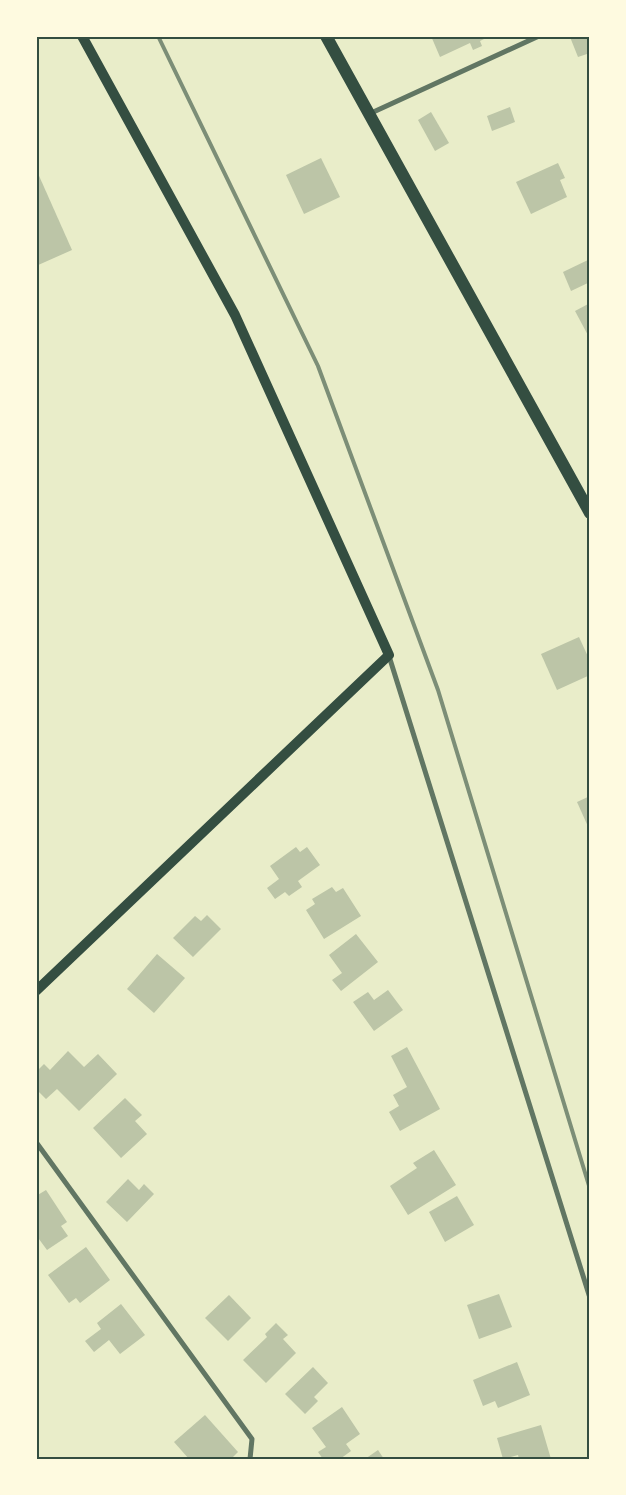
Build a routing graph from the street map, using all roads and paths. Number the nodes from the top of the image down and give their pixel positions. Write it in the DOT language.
graph roads {
  1 [pos="82,36"];
  2 [pos="326,36"];
  3 [pos="539,36"];
  4 [pos="369,114"];
  5 [pos="590,513"];
  6 [pos="389,655"];
  7 [pos="36,991"];
  8 [pos="36,1142"];
  9 [pos="590,1298"];
  10 [pos="250,1459"];
  1 -- 6 [label="main road"];
  2 -- 4 [label="main road"];
  3 -- 4 [label="street"];
  4 -- 5 [label="main road"];
  6 -- 7 [label="main road"];
  6 -- 9 [label="street"];
  8 -- 10 [label="street"];
}
